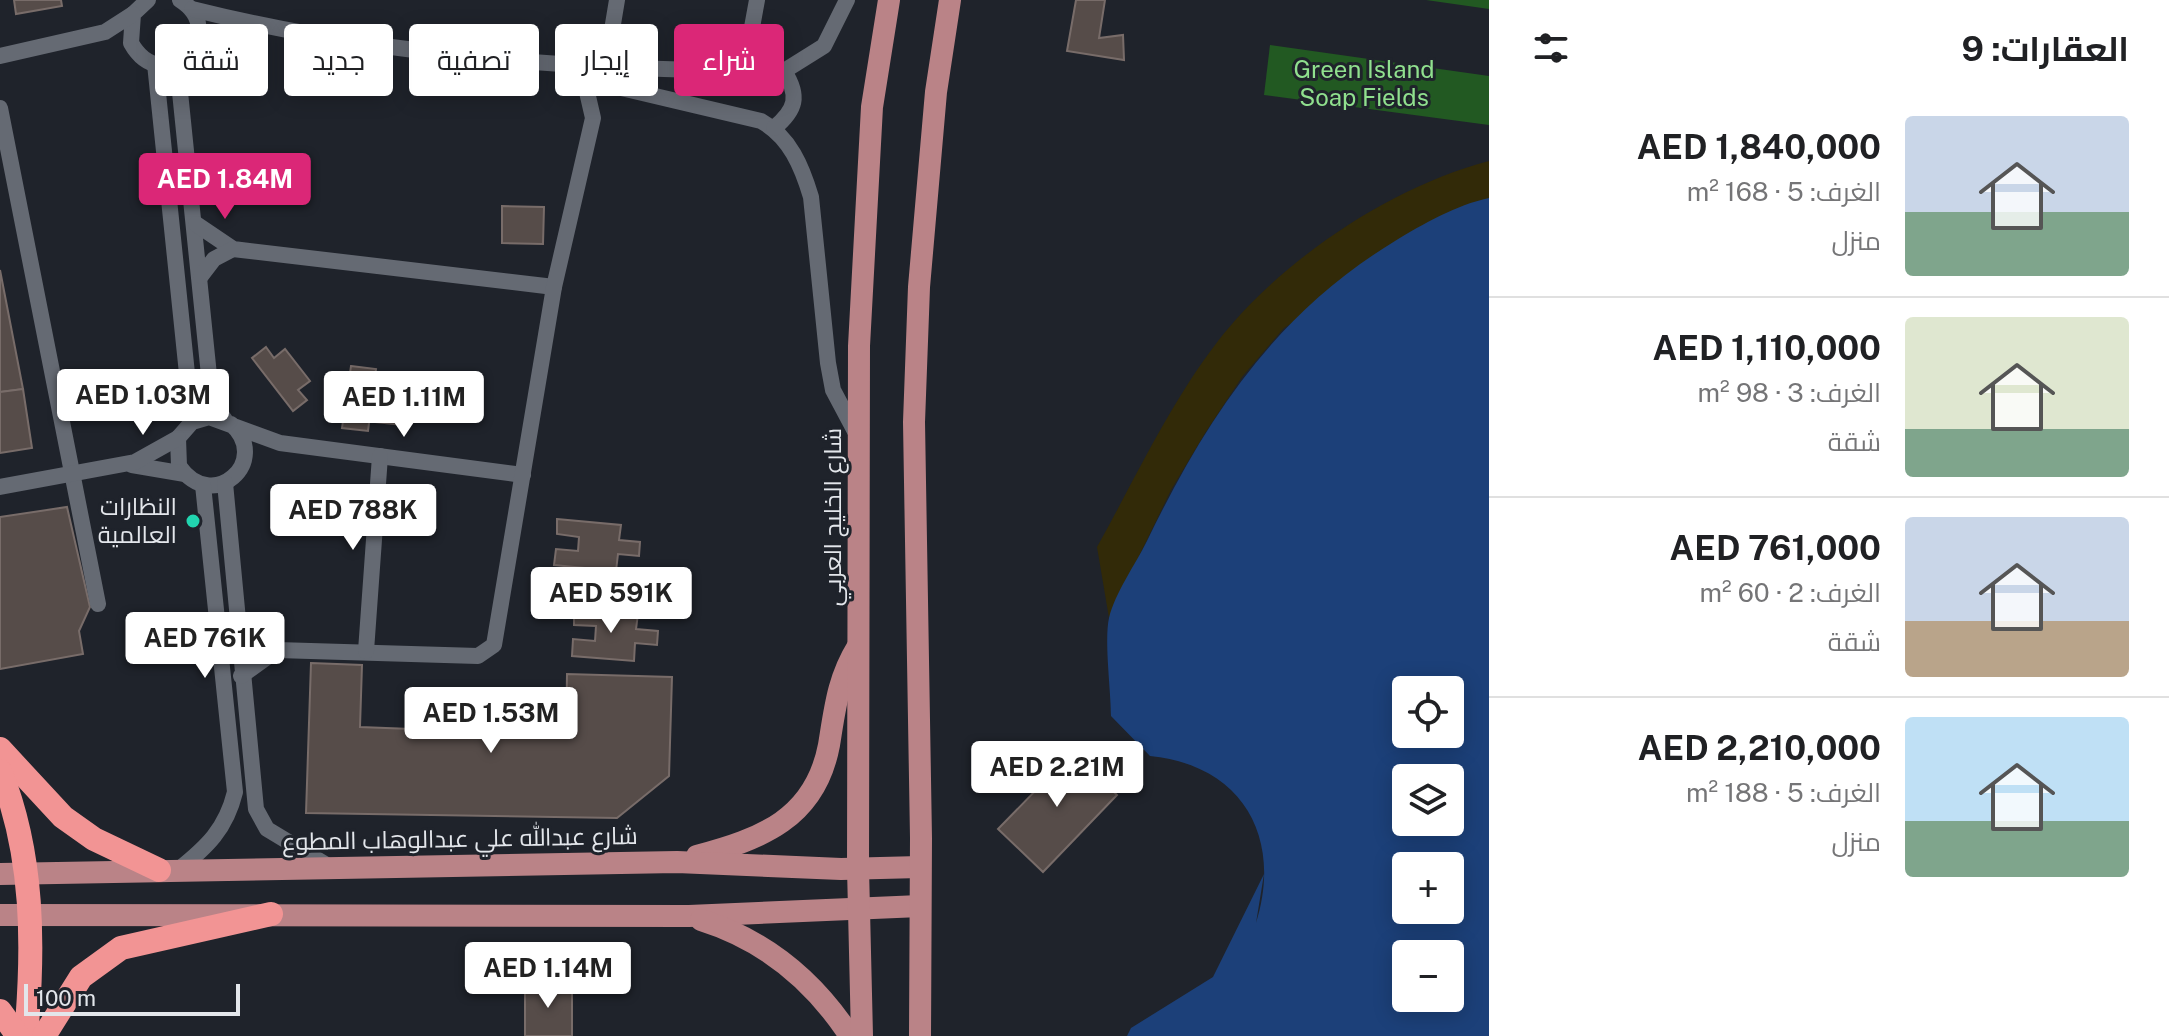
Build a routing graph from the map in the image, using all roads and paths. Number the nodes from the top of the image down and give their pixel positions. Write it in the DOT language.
graph roads {
  1 [pos="148,0"];
  2 [pos="617,0"];
  3 [pos="757,0"];
  4 [pos="847,0"];
  5 [pos="889,0"];
  6 [pos="950,0"];
  7 [pos="186,5"];
  8 [pos="133,14"];
  9 [pos="247,22"];
  10 [pos="194,24"];
  11 [pos="239,24"];
  12 [pos="613,24"];
  13 [pos="753,24"];
  14 [pos="94,35"];
  15 [pos="136,51"];
  16 [pos="0,56"];
  17 [pos="155,64"];
  18 [pos="555,67"];
  19 [pos="784,71"];
  20 [pos="158,96"];
  21 [pos="181,96"];
  22 [pos="591,96"];
  23 [pos="614,96"];
  24 [pos="658,96"];
  25 [pos="0,108"];
  26 [pos="593,118"];
  27 [pos="774,128"];
  28 [pos="196,224"];
  29 [pos="233,249"];
  30 [pos="201,276"];
  31 [pos="554,287"];
  32 [pos="192,422"];
  33 [pos="228,422"];
  34 [pos="178,438"];
  35 [pos="858,438"];
  36 [pos="280,443"];
  37 [pos="380,456"];
  38 [pos="243,464"];
  39 [pos="123,465"];
  40 [pos="73,473"];
  41 [pos="185,474"];
  42 [pos="523,475"];
  43 [pos="225,483"];
  44 [pos="203,485"];
  45 [pos="0,487"];
  46 [pos="98,604"];
  47 [pos="237,627"];
  48 [pos="858,645"];
  49 [pos="277,650"];
  50 [pos="366,651"];
  51 [pos="241,676"];
  52 [pos="0,749"];
  53 [pos="0,771"];
  54 [pos="677,862"];
  55 [pos="920,867"];
  56 [pos="332,868"];
  57 [pos="858,868"];
  58 [pos="168,870"];
  59 [pos="27,872"];
  60 [pos="0,874"];
  61 [pos="920,906"];
  62 [pos="861,908"];
  63 [pos="29,913"];
  64 [pos="271,914"];
  65 [pos="0,915"];
  66 [pos="689,916"];
  67 [pos="0,1011"];
  68 [pos="18,1036"];
  69 [pos="26,1036"];
  70 [pos="44,1036"];
  71 [pos="850,1036"];
  72 [pos="862,1036"];
  73 [pos="920,1036"];
  1 -- 8 [label="street"];
  2 -- 12 [label="street"];
  3 -- 13 [label="street"];
  4 -- 19 [label="street"];
  5 -- 35 [label="main road, شارع الخليج العربي"];
  6 -- 55 [label="main road"];
  7 -- 9 [label="street"];
  7 -- 10 [label="street"];
  8 -- 14 [label="street"];
  8 -- 15 [label="street"];
  9 -- 11 [label="street"];
  9 -- 18 [label="street"];
  14 -- 15 [label="street"];
  14 -- 16 [label="street"];
  15 -- 17 [label="street"];
  19 -- 27 [label="street"];
  20 -- 32 [label="street"];
  21 -- 28 [label="street"];
  22 -- 26 [label="street"];
  23 -- 26 [label="street"];
  24 -- 27 [label="street"];
  25 -- 40 [label="street"];
  26 -- 31 [label="street"];
  27 -- 35 [label="street"];
  28 -- 29 [label="street"];
  28 -- 30 [label="street"];
  29 -- 30 [label="street"];
  29 -- 31 [label="street"];
  30 -- 33 [label="street"];
  31 -- 42 [label="street"];
  32 -- 33 [label="street"];
  32 -- 34 [label="street"];
  33 -- 36 [label="street"];
  33 -- 38 [label="street"];
  34 -- 39 [label="street"];
  34 -- 41 [label="street"];
  35 -- 48 [label="main road, شارع الخليج العربي"];
  36 -- 37 [label="street"];
  36 -- 38 [label="street"];
  37 -- 42 [label="street"];
  37 -- 50 [label="street"];
  38 -- 43 [label="street"];
  39 -- 40 [label="street"];
  39 -- 41 [label="street"];
  40 -- 45 [label="street"];
  40 -- 46 [label="street"];
  41 -- 44 [label="street"];
  42 -- 50 [label="street"];
  43 -- 44 [label="street"];
  43 -- 47 [label="street"];
  44 -- 58 [label="street"];
  47 -- 49 [label="street"];
  47 -- 51 [label="street"];
  48 -- 54 [label="main road"];
  48 -- 57 [label="main road, شارع الخليج العربي"];
  49 -- 50 [label="street"];
  49 -- 51 [label="street"];
  51 -- 56 [label="street"];
  52 -- 58 [label="highway"];
  53 -- 59 [label="highway"];
  54 -- 56 [label="main road, شارع عبدالله علي عبدالوهاب المطوع"];
  54 -- 57 [label="main road, شارع عبدالله علي عبدالوهاب المطوع"];
  55 -- 57 [label="main road, شارع عبدالله علي عبدالوهاب المطوع"];
  55 -- 61 [label="main road"];
  56 -- 58 [label="main road, شارع عبدالله علي عبدالوهاب المطوع"];
  57 -- 62 [label="main road, شارع الخليج العربي"];
  58 -- 59 [label="main road, شارع عبدالله علي عبدالوهاب المطوع"];
  59 -- 60 [label="main road, شارع عبدالله علي عبدالوهاب المطوع"];
  59 -- 63 [label="highway"];
  61 -- 62 [label="main road"];
  61 -- 73 [label="main road"];
  62 -- 66 [label="main road"];
  62 -- 72 [label="main road, شارع الخليج العربي"];
  63 -- 64 [label="main road"];
  63 -- 65 [label="main road"];
  63 -- 69 [label="highway"];
  64 -- 66 [label="main road"];
  64 -- 70 [label="highway"];
  66 -- 71 [label="main road"];
  67 -- 68 [label="highway"];
}
